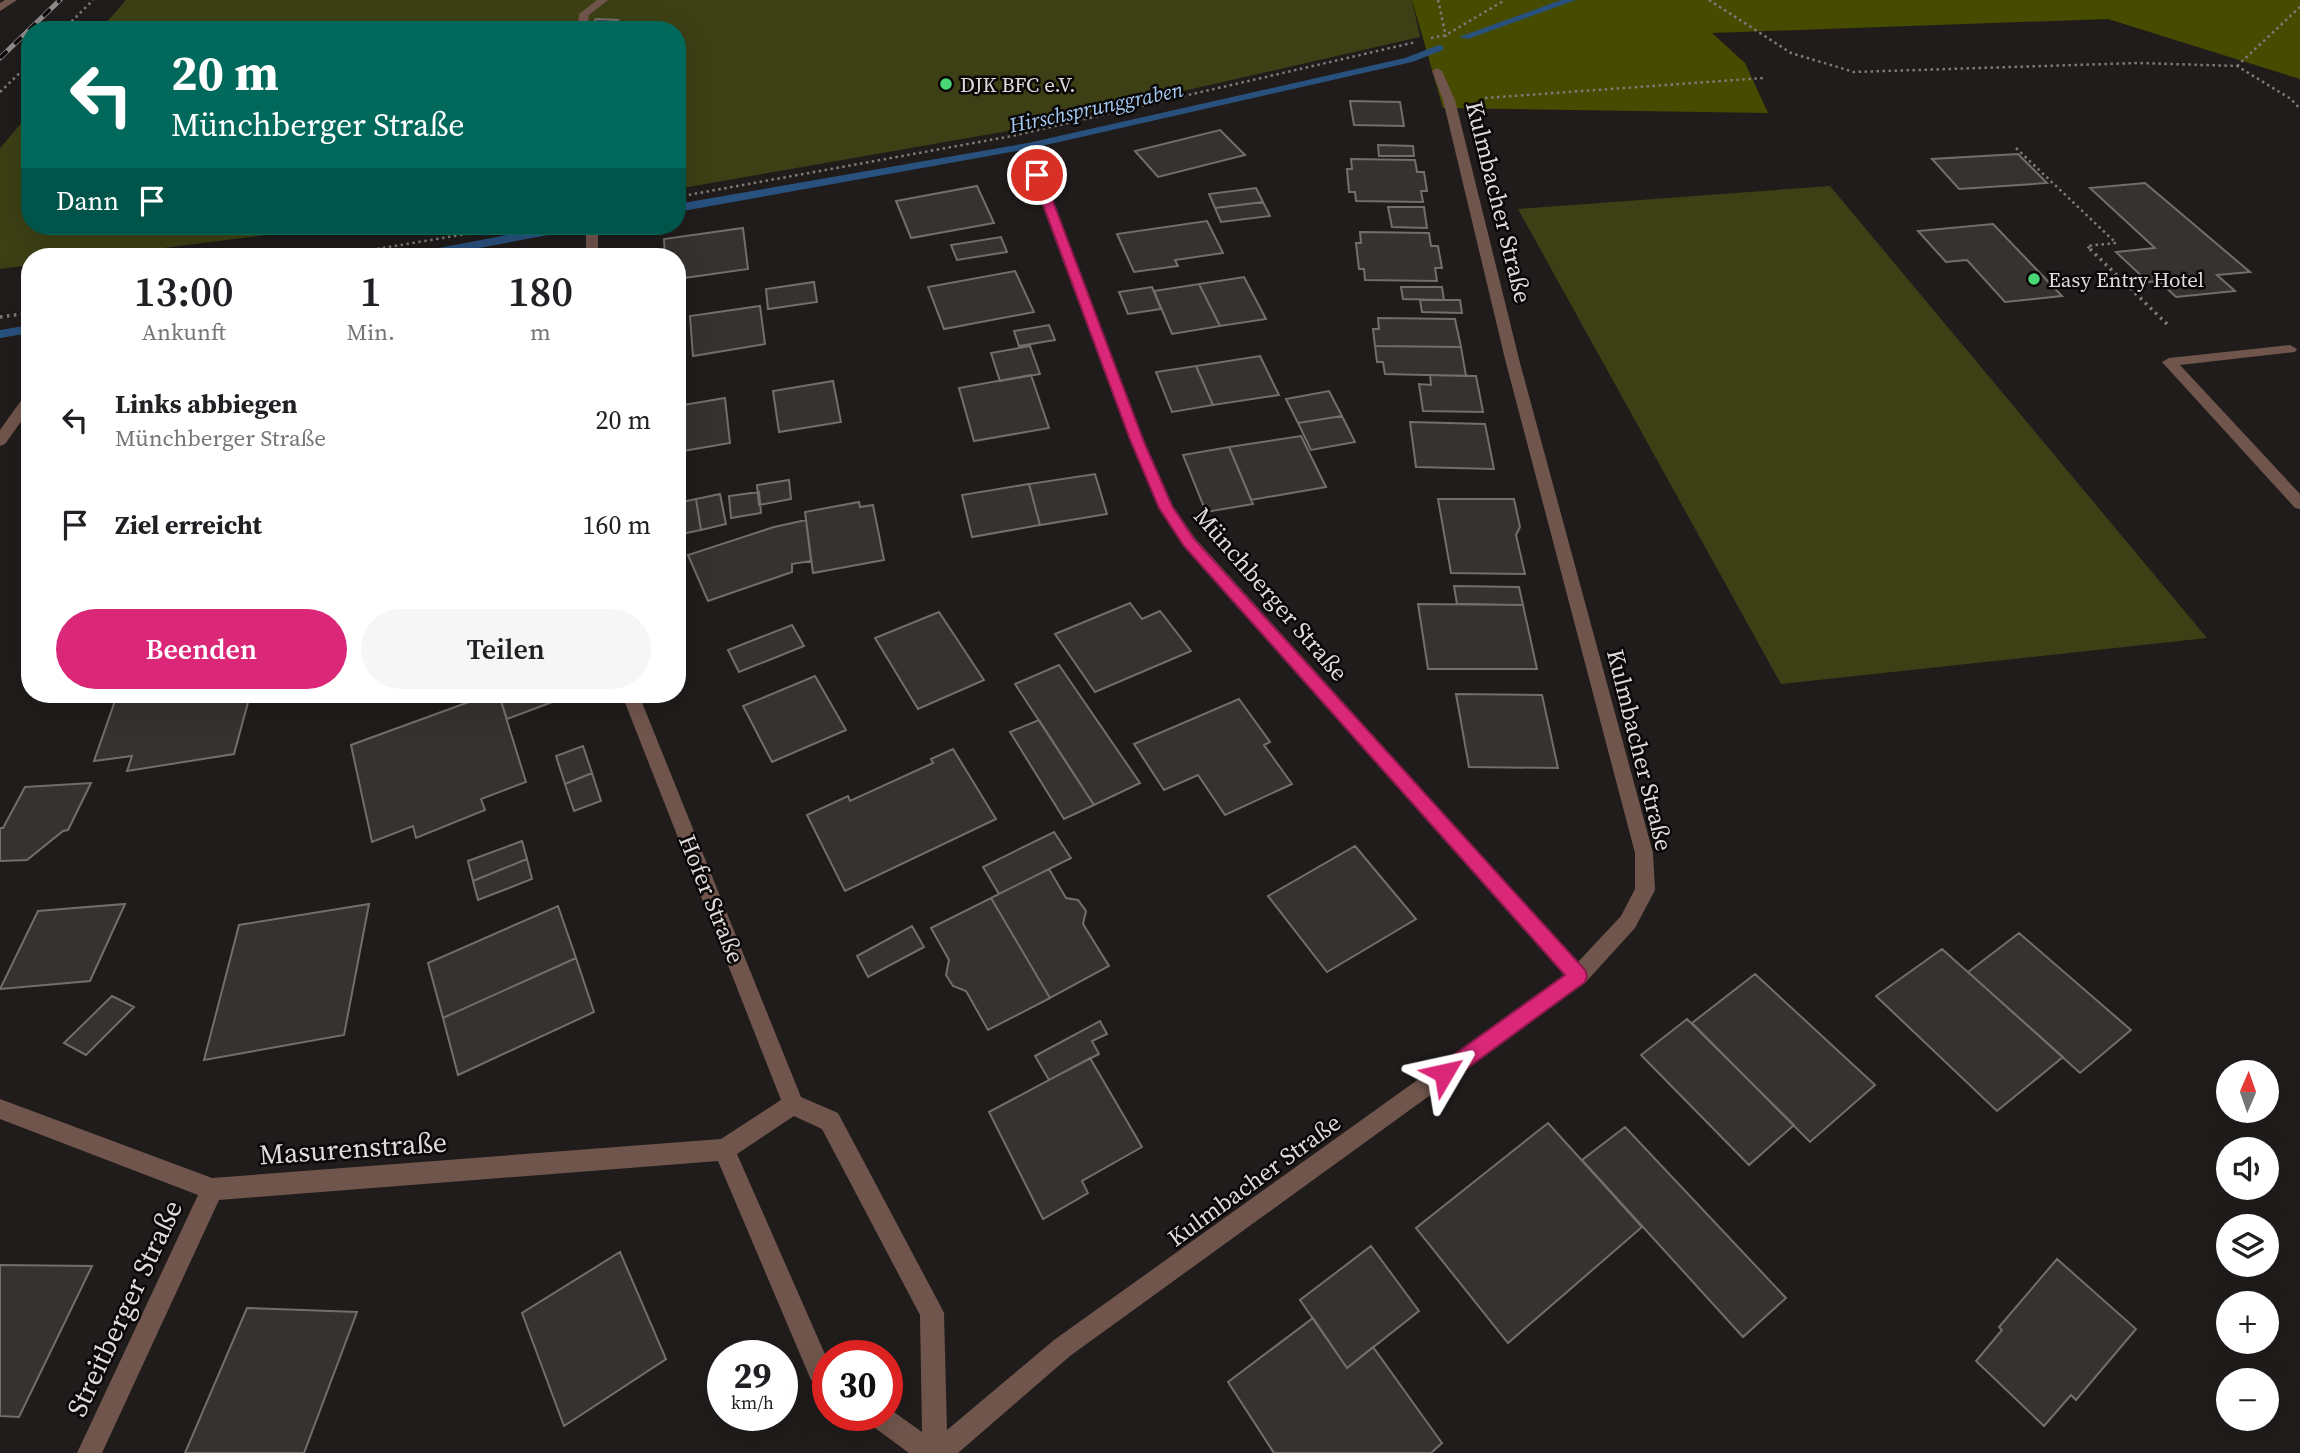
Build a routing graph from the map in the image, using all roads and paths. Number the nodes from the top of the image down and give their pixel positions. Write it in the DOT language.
graph roads {
  1 [pos="12,0"];
  2 [pos="93,0"];
  3 [pos="603,0"];
  4 [pos="1438,0"];
  5 [pos="1505,0"];
  6 [pos="1709,0"];
  7 [pos="2300,7"];
  8 [pos="0,8"];
  9 [pos="72,21"];
  10 [pos="583,21"];
  11 [pos="1446,35"];
  12 [pos="2237,66"];
  13 [pos="1437,71"];
  14 [pos="21,72"];
  15 [pos="1763,78"];
  16 [pos="0,92"];
  17 [pos="1449,100"];
  18 [pos="2300,109"];
  19 [pos="2016,148"];
  20 [pos="1037,175"];
  21 [pos="686,195"];
  22 [pos="461,235"];
  23 [pos="384,248"];
  24 [pos="21,314"];
  25 [pos="0,317"];
  26 [pos="2290,349"];
  27 [pos="2202,359"];
  28 [pos="21,411"];
  29 [pos="0,441"];
  30 [pos="2300,504"];
  31 [pos="633,703"];
  32 [pos="1578,976"];
  33 [pos="793,1104"];
  34 [pos="0,1109"];
  35 [pos="724,1150"];
  36 [pos="212,1189"];
  37 [pos="812,1353"];
  38 [pos="902,1431"];
  39 [pos="89,1453"];
  40 [pos="935,1453"];
  1 -- 8 [label="street"];
  2 -- 9 [label="path"];
  3 -- 10 [label="street"];
  4 -- 11 [label="path"];
  5 -- 11 [label="path"];
  6 -- 12 [label="path"];
  7 -- 12 [label="path"];
  11 -- 13 [label="path"];
  11 -- 21 [label="path"];
  12 -- 18 [label="path"];
  13 -- 17 [label="street, Kulmbacher Straße"];
  14 -- 16 [label="path"];
  15 -- 17 [label="path"];
  17 -- 32 [label="street, Kulmbacher Straße"];
  19 -- 27 [label="path"];
  20 -- 32 [label="street, Münchberger Straße"];
  22 -- 23 [label="path"];
  24 -- 25 [label="path"];
  26 -- 27 [label="street"];
  27 -- 30 [label="street"];
  28 -- 29 [label="street"];
  31 -- 33 [label="street, Hofer Straße"];
  32 -- 40 [label="street, Kulmbacher Straße"];
  33 -- 35 [label="street"];
  33 -- 40 [label="street"];
  34 -- 36 [label="street, Masurenstraße"];
  35 -- 36 [label="street, Masurenstraße"];
  35 -- 37 [label="street"];
  36 -- 39 [label="street, Streitberger Straße"];
  38 -- 40 [label="street"];
}
